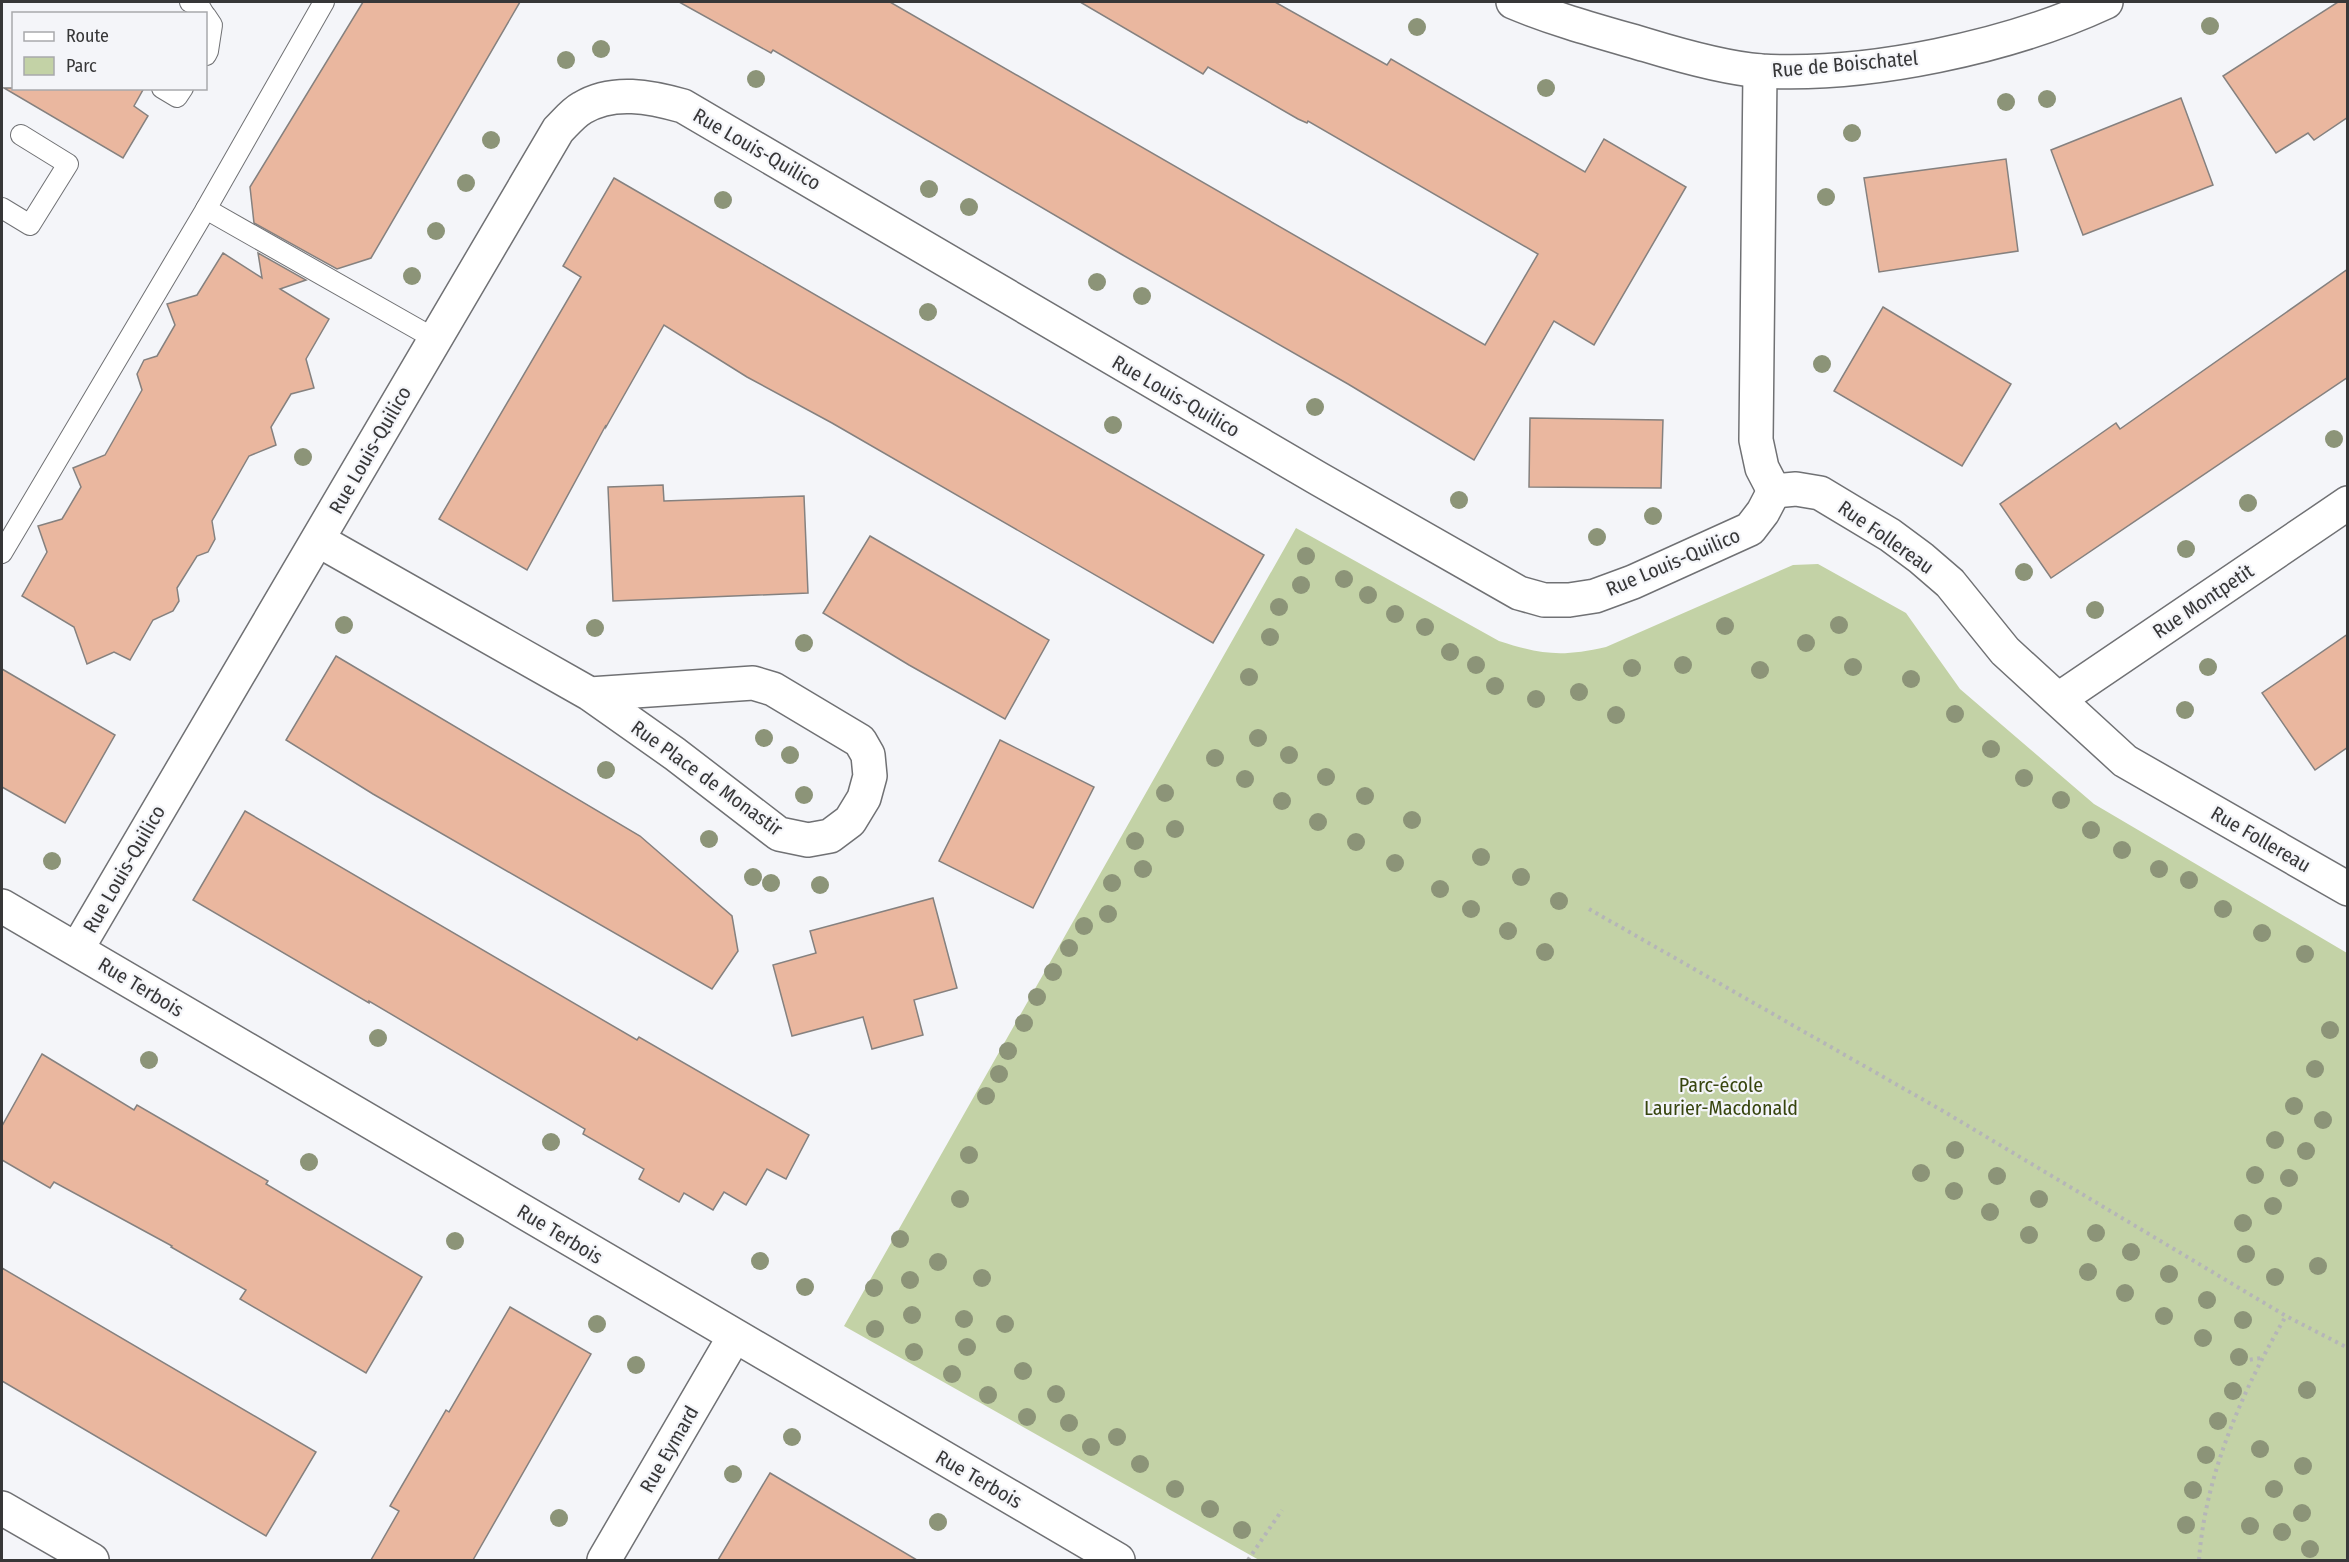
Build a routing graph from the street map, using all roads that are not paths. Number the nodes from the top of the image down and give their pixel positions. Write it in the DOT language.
graph roads {
  1 [pos="190,2"];
  2 [pos="324,2"];
  3 [pos="1513,2"];
  4 [pos="2106,2"];
  5 [pos="204,12"];
  6 [pos="207,17"];
  7 [pos="207,53"];
  8 [pos="1760,71"];
  9 [pos="165,90"];
  10 [pos="182,90"];
  11 [pos="21,135"];
  12 [pos="2,208"];
  13 [pos="206,209"];
  14 [pos="435,339"];
  15 [pos="1774,491"];
  16 [pos="2348,503"];
  17 [pos="318,540"];
  18 [pos="2,553"];
  19 [pos="590,694"];
  20 [pos="2059,699"];
  21 [pos="2348,890"];
  22 [pos="2,906"];
  23 [pos="77,949"];
  24 [pos="734,1337"];
  25 [pos="2,1508"];
  26 [pos="92,1560"];
  27 [pos="604,1560"];
  28 [pos="1118,1560"];
  1 -- 5 [label="lane"];
  2 -- 13 [label="lane"];
  3 -- 8 [label="street, Rue de Boischatel"];
  4 -- 8 [label="street, Rue de Boischatel"];
  6 -- 7 [label="lane"];
  8 -- 15 [label="street"];
  9 -- 10 [label="lane"];
  11 -- 12 [label="lane"];
  13 -- 14 [label="lane"];
  13 -- 18 [label="lane"];
  14 -- 15 [label="street, Rue Louis-Quilico"];
  14 -- 17 [label="street, Rue Louis-Quilico"];
  15 -- 20 [label="street, Rue Follereau"];
  16 -- 20 [label="street, Rue Montpetit"];
  17 -- 19 [label="street, Rue Place de Monastir"];
  17 -- 23 [label="street, Rue Louis-Quilico"];
  19 -- 19 [label="street, Rue Place de Monastir"];
  20 -- 21 [label="street, Rue Follereau"];
  22 -- 23 [label="street, Rue Terbois"];
  23 -- 24 [label="street, Rue Terbois"];
  24 -- 27 [label="street, Rue Eymard"];
  24 -- 28 [label="street, Rue Terbois"];
  25 -- 26 [label="street"];
}
